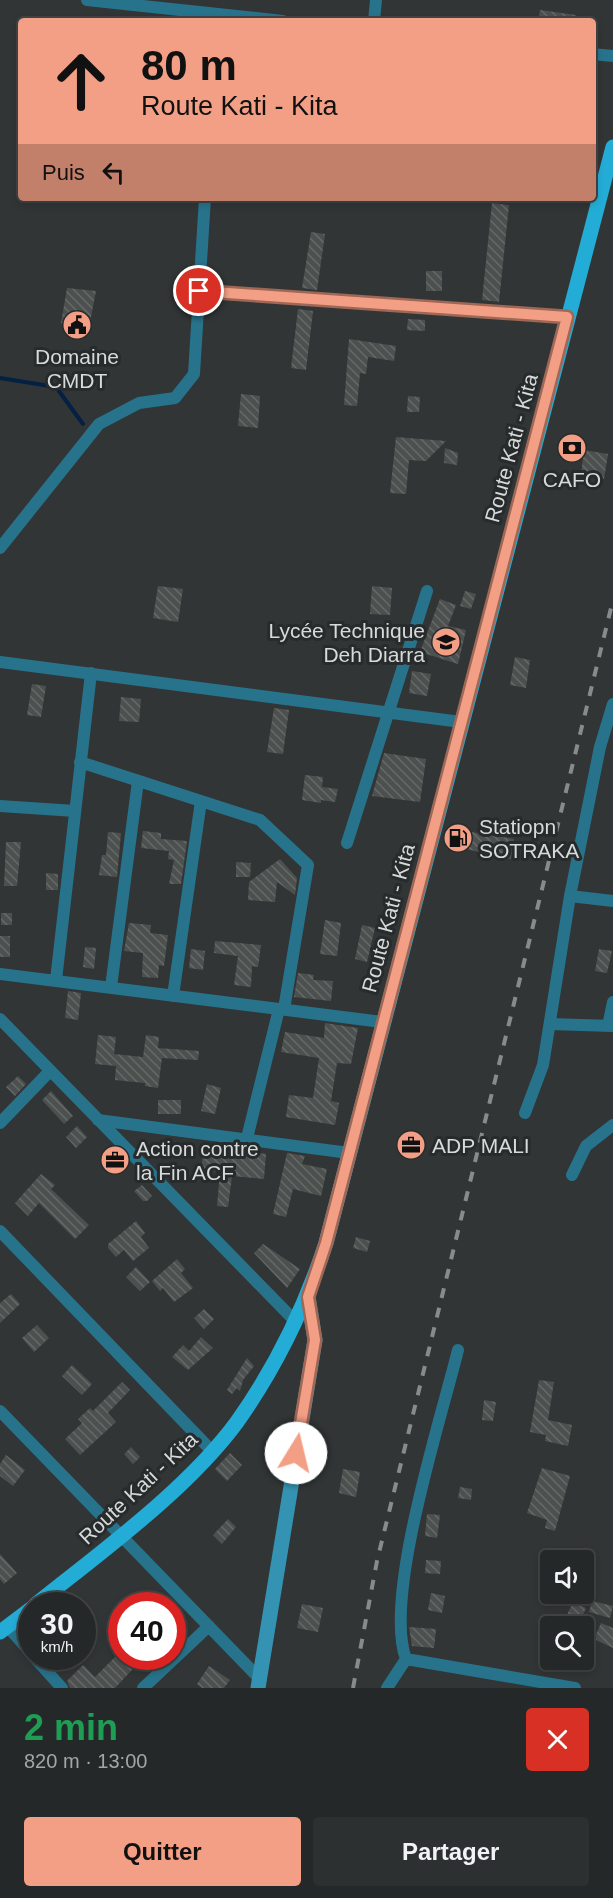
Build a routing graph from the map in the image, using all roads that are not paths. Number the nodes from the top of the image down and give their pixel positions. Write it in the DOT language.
graph roads {
  1 [pos="87,0"];
  2 [pos="376,0"];
  3 [pos="217,17"];
  4 [pos="234,18"];
  5 [pos="374,18"];
  6 [pos="596,54"];
  7 [pos="613,56"];
  8 [pos="613,147"];
  9 [pos="596,198"];
  10 [pos="205,201"];
  11 [pos="595,201"];
  12 [pos="199,291"];
  13 [pos="567,317"];
  14 [pos="0,548"];
  15 [pos="427,591"];
  16 [pos="0,662"];
  17 [pos="90,673"];
  18 [pos="613,704"];
  19 [pos="389,712"];
  20 [pos="461,722"];
  21 [pos="80,762"];
  22 [pos="138,781"];
  23 [pos="201,801"];
  24 [pos="0,806"];
  25 [pos="75,812"];
  26 [pos="347,843"];
  27 [pos="570,896"];
  28 [pos="613,901"];
  29 [pos="0,974"];
  30 [pos="56,980"];
  31 [pos="111,987"];
  32 [pos="173,996"];
  33 [pos="613,1002"];
  34 [pos="282,1009"];
  35 [pos="0,1019"];
  36 [pos="382,1022"];
  37 [pos="550,1024"];
  38 [pos="611,1026"];
  39 [pos="50,1071"];
  40 [pos="525,1113"];
  41 [pos="98,1119"];
  42 [pos="0,1123"];
  43 [pos="613,1125"];
  44 [pos="248,1138"];
  45 [pos="349,1154"];
  46 [pos="572,1175"];
  47 [pos="0,1231"];
  48 [pos="308,1297"];
  49 [pos="296,1322"];
  50 [pos="458,1350"];
  51 [pos="0,1411"];
  52 [pos="211,1450"];
  53 [pos="121,1536"];
  54 [pos="51,1592"];
  55 [pos="18,1618"];
  56 [pos="208,1626"];
  57 [pos="4,1630"];
  58 [pos="18,1642"];
  59 [pos="406,1659"];
  60 [pos="46,1670"];
  61 [pos="259,1683"];
  62 [pos="62,1688"];
  63 [pos="143,1688"];
  64 [pos="387,1688"];
  65 [pos="575,1688"];
  1 -- 3 [label="street"];
  2 -- 5 [label="street"];
  3 -- 4 [label="street"];
  6 -- 7 [label="street"];
  8 -- 9 [label="main road, Route Kati - Kita"];
  10 -- 12 [label="street"];
  11 -- 13 [label="main road, Route Kati - Kita"];
  12 -- 13 [label="street"];
  12 -- 14 [label="street"];
  13 -- 20 [label="main road, Route Kati - Kita"];
  15 -- 19 [label="street"];
  16 -- 17 [label="street"];
  17 -- 19 [label="street"];
  17 -- 21 [label="street"];
  18 -- 27 [label="street"];
  19 -- 20 [label="street"];
  19 -- 26 [label="street"];
  20 -- 36 [label="main road, Route Kati - Kita"];
  21 -- 22 [label="street"];
  21 -- 25 [label="street"];
  22 -- 23 [label="street"];
  22 -- 31 [label="street"];
  23 -- 32 [label="street"];
  23 -- 34 [label="street"];
  24 -- 25 [label="street"];
  25 -- 30 [label="street"];
  27 -- 28 [label="street"];
  27 -- 37 [label="street"];
  29 -- 30 [label="street"];
  30 -- 31 [label="street"];
  31 -- 32 [label="street"];
  32 -- 34 [label="street"];
  33 -- 38 [label="street"];
  34 -- 36 [label="street"];
  34 -- 44 [label="street"];
  35 -- 39 [label="street"];
  36 -- 45 [label="main road, Route Kati - Kita"];
  37 -- 38 [label="street"];
  37 -- 40 [label="street"];
  39 -- 41 [label="street"];
  39 -- 42 [label="street"];
  41 -- 44 [label="street"];
  41 -- 49 [label="street"];
  43 -- 46 [label="street"];
  44 -- 45 [label="street"];
  45 -- 48 [label="main road, Route Kati - Kita"];
  47 -- 52 [label="street"];
  48 -- 49 [label="main road, Route Kati - Kita"];
  48 -- 61 [label="street"];
  49 -- 52 [label="main road, Route Kati - Kita"];
  50 -- 59 [label="street"];
  51 -- 53 [label="street"];
  52 -- 53 [label="main road, Route Kati - Kita"];
  53 -- 54 [label="main road, Route Kati - Kita"];
  53 -- 56 [label="street"];
  55 -- 57 [label="main road, Route Kati - Kita"];
  56 -- 61 [label="street"];
  56 -- 63 [label="street"];
  57 -- 58 [label="street"];
  59 -- 64 [label="street"];
  59 -- 65 [label="street"];
  60 -- 62 [label="street"];
}
